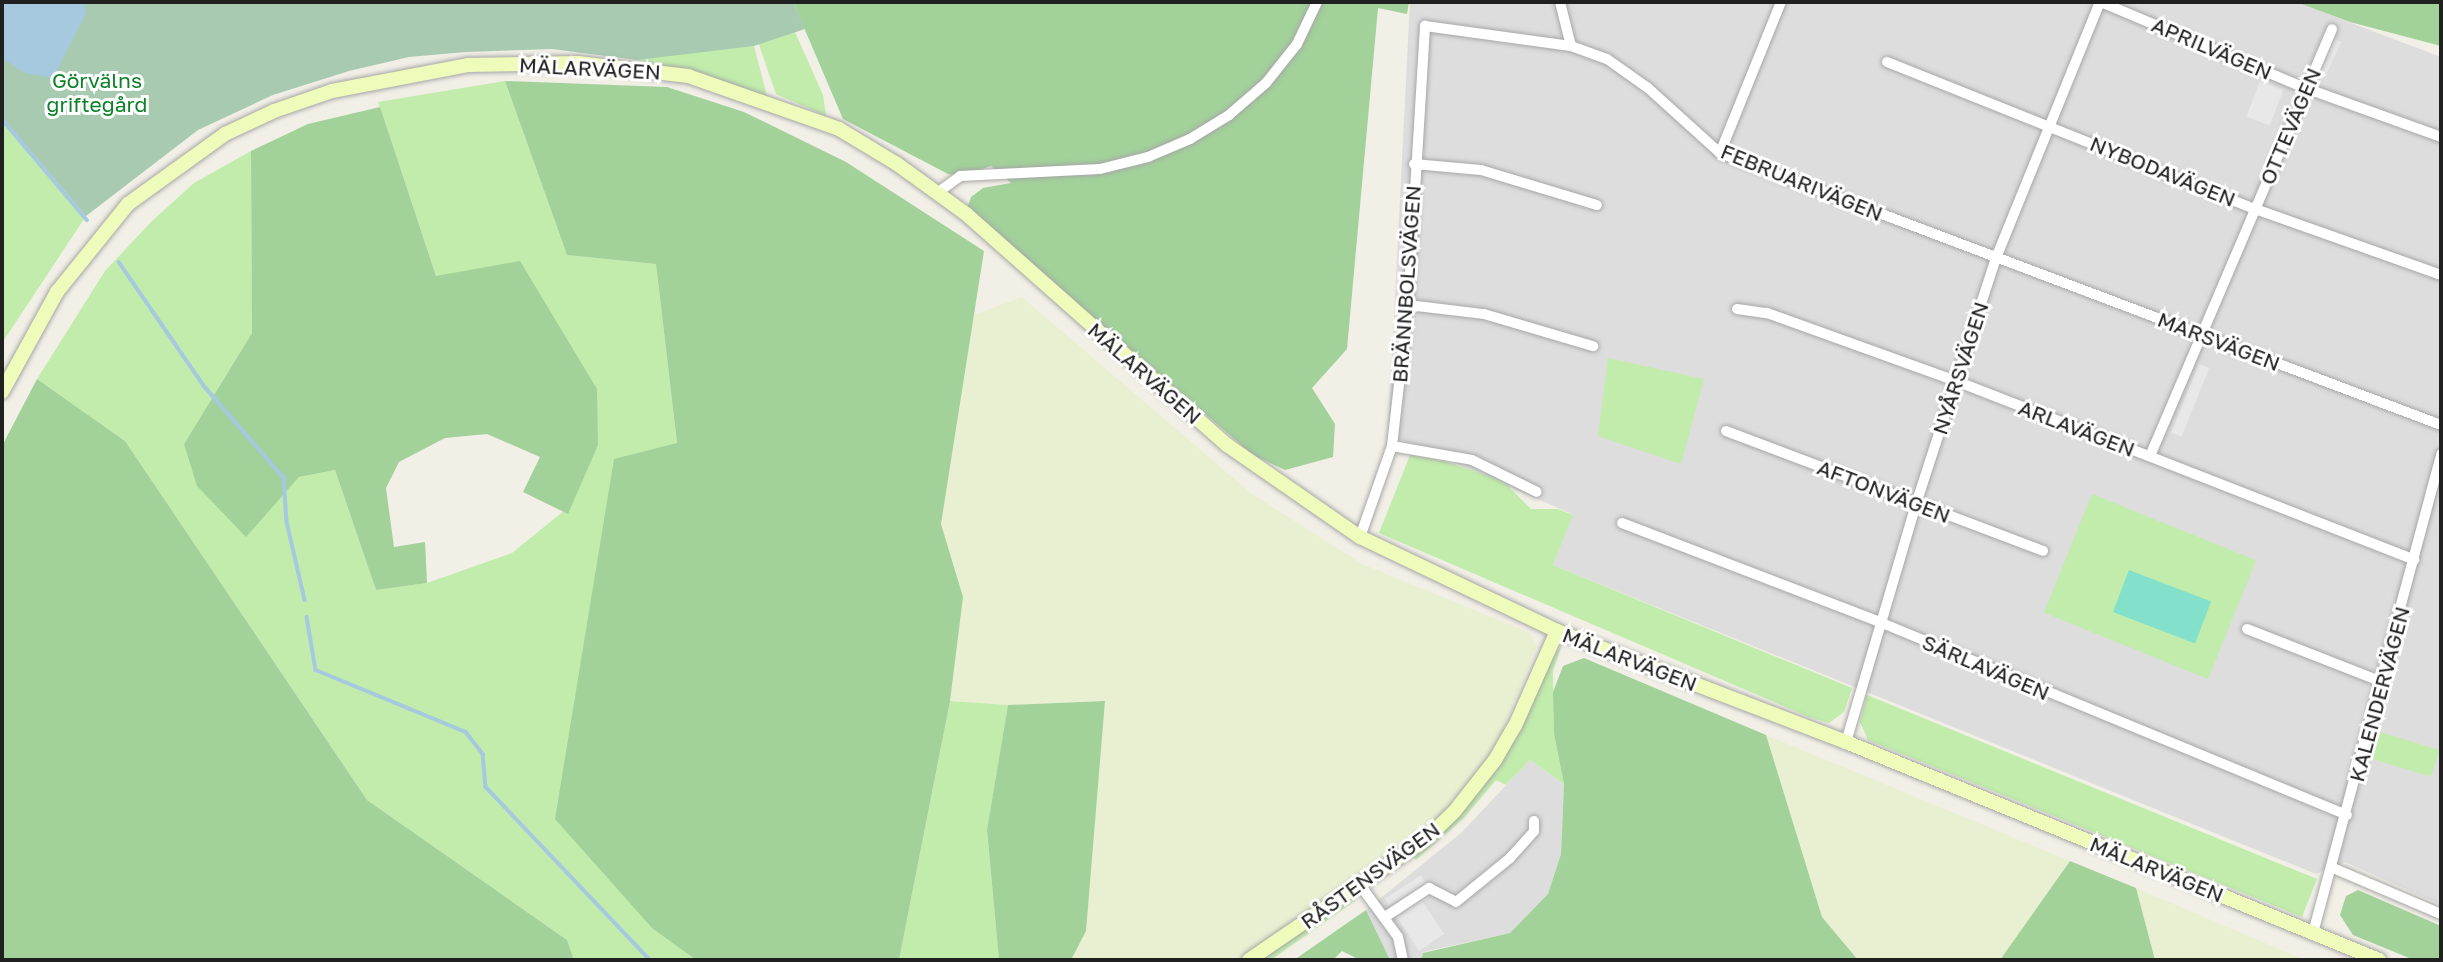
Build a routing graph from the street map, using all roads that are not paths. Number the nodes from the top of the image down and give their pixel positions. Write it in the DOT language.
graph roads {
  1 [pos="1317,2"];
  2 [pos="1560,2"];
  3 [pos="1781,2"];
  4 [pos="2101,2"];
  5 [pos="1425,26"];
  6 [pos="2332,29"];
  7 [pos="1571,47"];
  8 [pos="1887,62"];
  9 [pos="2305,88"];
  10 [pos="2050,124"];
  11 [pos="2441,137"];
  12 [pos="1720,153"];
  13 [pos="1414,164"];
  14 [pos="937,193"];
  15 [pos="1597,205"];
  16 [pos="2255,209"];
  17 [pos="1996,258"];
  18 [pos="2441,275"];
  19 [pos="1408,304"];
  20 [pos="1737,309"];
  21 [pos="2204,335"];
  22 [pos="1593,346"];
  23 [pos="1956,381"];
  24 [pos="2,392"];
  25 [pos="2441,425"];
  26 [pos="1726,431"];
  27 [pos="1392,446"];
  28 [pos="2441,454"];
  29 [pos="2150,457"];
  30 [pos="1537,492"];
  31 [pos="1916,504"];
  32 [pos="1622,523"];
  33 [pos="1360,537"];
  34 [pos="2043,551"];
  35 [pos="2414,560"];
  36 [pos="1882,623"];
  37 [pos="2247,629"];
  38 [pos="1557,631"];
  39 [pos="2382,682"];
  40 [pos="1846,742"];
  41 [pos="2347,815"];
  42 [pos="1534,821"];
  43 [pos="2333,868"];
  44 [pos="1360,885"];
  45 [pos="2441,914"];
  46 [pos="1385,917"];
  47 [pos="2313,933"];
  48 [pos="1249,960"];
  49 [pos="1403,960"];
  50 [pos="2379,960"];
  1 -- 14 [label="street"];
  2 -- 7 [label="street"];
  3 -- 12 [label="street"];
  4 -- 9 [label="street, APRILVÄGEN"];
  4 -- 10 [label="street, NYÅRSVÄGEN"];
  5 -- 7 [label="street, FEBRUARIVÄGEN"];
  5 -- 13 [label="street, BRÄNNBOLSVÄGEN"];
  6 -- 9 [label="street, OTTEVÄGEN"];
  7 -- 12 [label="street, FEBRUARIVÄGEN"];
  8 -- 10 [label="street, NYBODAVÄGEN"];
  9 -- 11 [label="street, APRILVÄGEN"];
  9 -- 16 [label="street, OTTEVÄGEN"];
  10 -- 16 [label="street, NYBODAVÄGEN"];
  10 -- 17 [label="street, NYÅRSVÄGEN"];
  12 -- 17 [label="street, FEBRUARIVÄGEN"];
  13 -- 15 [label="street"];
  13 -- 19 [label="street, BRÄNNBOLSVÄGEN"];
  14 -- 24 [label="street, MÄLARVÄGEN"];
  14 -- 33 [label="street, MÄLARVÄGEN"];
  16 -- 18 [label="street, NYBODAVÄGEN"];
  16 -- 21 [label="street, OTTEVÄGEN"];
  17 -- 21 [label="street, MARSVÄGEN"];
  17 -- 23 [label="street, NYÅRSVÄGEN"];
  19 -- 22 [label="street"];
  19 -- 27 [label="street, BRÄNNBOLSVÄGEN"];
  20 -- 23 [label="street, ARLAVÄGEN"];
  21 -- 25 [label="street, MARSVÄGEN"];
  21 -- 29 [label="street, OTTEVÄGEN"];
  23 -- 29 [label="street, ARLAVÄGEN"];
  23 -- 31 [label="street, NYÅRSVÄGEN"];
  26 -- 31 [label="street, AFTONVÄGEN"];
  27 -- 30 [label="street"];
  27 -- 33 [label="street, BRÄNNBOLSVÄGEN"];
  28 -- 35 [label="street, KALENDERVÄGEN"];
  29 -- 35 [label="street, ARLAVÄGEN"];
  31 -- 34 [label="street, AFTONVÄGEN"];
  31 -- 36 [label="street, NYÅRSVÄGEN"];
  32 -- 36 [label="street, SÄRLAVÄGEN"];
  33 -- 38 [label="street, MÄLARVÄGEN"];
  35 -- 39 [label="street, KALENDERVÄGEN"];
  36 -- 40 [label="street, NYÅRSVÄGEN"];
  36 -- 41 [label="street, SÄRLAVÄGEN"];
  37 -- 39 [label="street"];
  38 -- 40 [label="street, MÄLARVÄGEN"];
  38 -- 44 [label="street, RÅSTENSVÄGEN"];
  39 -- 41 [label="street, KALENDERVÄGEN"];
  40 -- 47 [label="street, MÄLARVÄGEN"];
  41 -- 43 [label="street, KALENDERVÄGEN"];
  42 -- 46 [label="street"];
  43 -- 45 [label="street"];
  43 -- 47 [label="street, KALENDERVÄGEN"];
  44 -- 46 [label="street"];
  44 -- 48 [label="street, RÅSTENSVÄGEN"];
  46 -- 49 [label="street"];
  47 -- 50 [label="street, MÄLARVÄGEN"];
}
